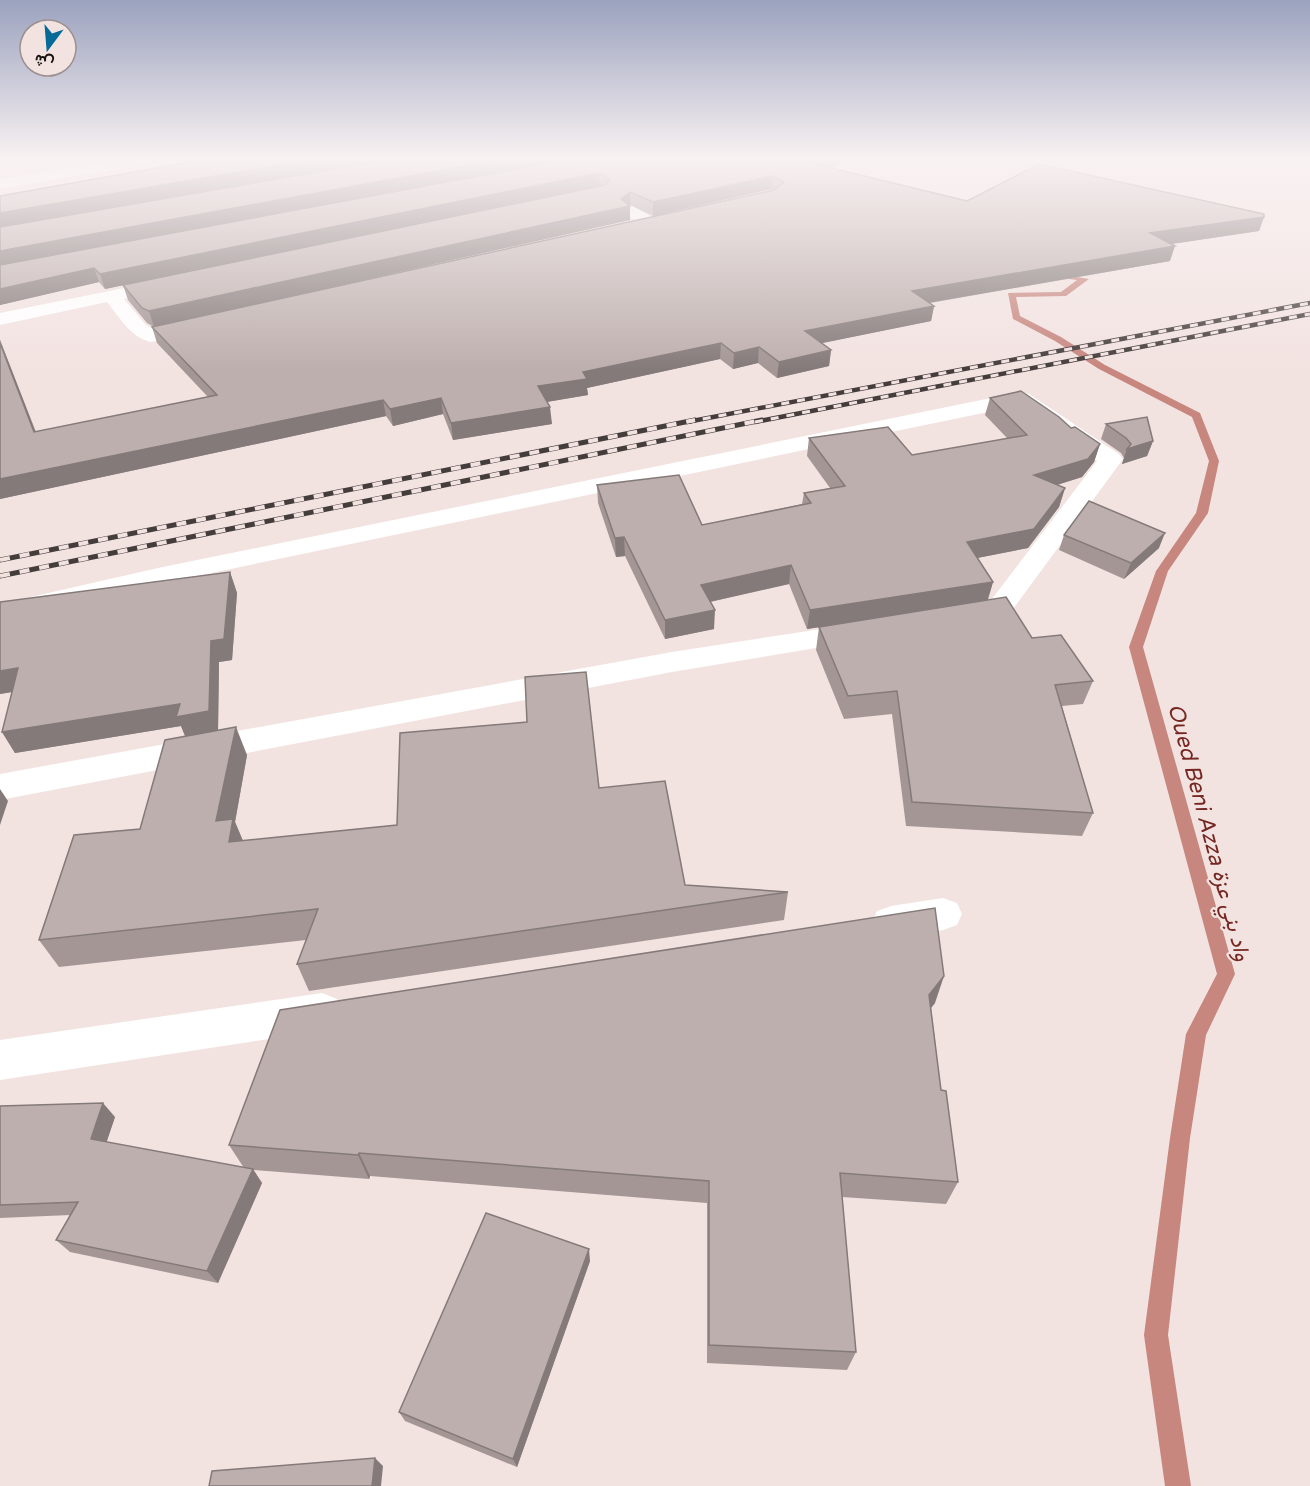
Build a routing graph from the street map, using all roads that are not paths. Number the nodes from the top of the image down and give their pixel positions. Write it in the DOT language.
graph roads {
  1 [pos="182,282"];
  2 [pos="112,296"];
  3 [pos="0,319"];
  4 [pos="209,323"];
  5 [pos="0,613"];
  6 [pos="940,619"];
  7 [pos="882,629"];
  8 [pos="0,787"];
  9 [pos="943,914"];
  10 [pos="861,927"];
  11 [pos="357,1006"];
  12 [pos="0,1060"];
  1 -- 2 [label="street"];
  2 -- 3 [label="street"];
  2 -- 4 [label="street"];
  5 -- 6 [label="street"];
  7 -- 8 [label="street"];
  9 -- 10 [label="street"];
  11 -- 12 [label="street"];
}
